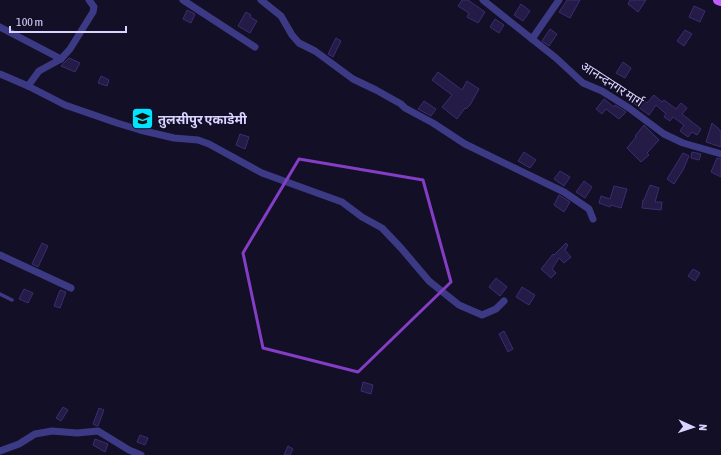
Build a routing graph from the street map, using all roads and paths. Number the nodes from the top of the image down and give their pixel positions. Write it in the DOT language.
graph roads {
  1 [pos="89,0"];
  2 [pos="183,0"];
  3 [pos="261,0"];
  4 [pos="482,0"];
  5 [pos="559,0"];
  6 [pos="718,0"];
  7 [pos="721,1"];
  8 [pos="0,27"];
  9 [pos="532,39"];
  10 [pos="256,47"];
  11 [pos="61,59"];
  12 [pos="0,74"];
  13 [pos="28,86"];
  14 [pos="721,154"];
  15 [pos="593,219"];
  16 [pos="0,255"];
  17 [pos="70,288"];
  18 [pos="0,294"];
  19 [pos="12,300"];
  20 [pos="504,301"];
  21 [pos="0,451"];
  22 [pos="141,455"];
  1 -- 11 [label="street"];
  2 -- 10 [label="street"];
  3 -- 15 [label="street"];
  4 -- 9 [label="street, आनन्दनगर मार्ग"];
  5 -- 9 [label="street"];
  6 -- 7 [label="main road"];
  8 -- 11 [label="street"];
  9 -- 14 [label="street, आनन्दनगर मार्ग"];
  11 -- 13 [label="street"];
  12 -- 13 [label="street"];
  13 -- 20 [label="street"];
  16 -- 17 [label="street"];
  18 -- 19 [label="lane"];
  21 -- 22 [label="street"];
}
